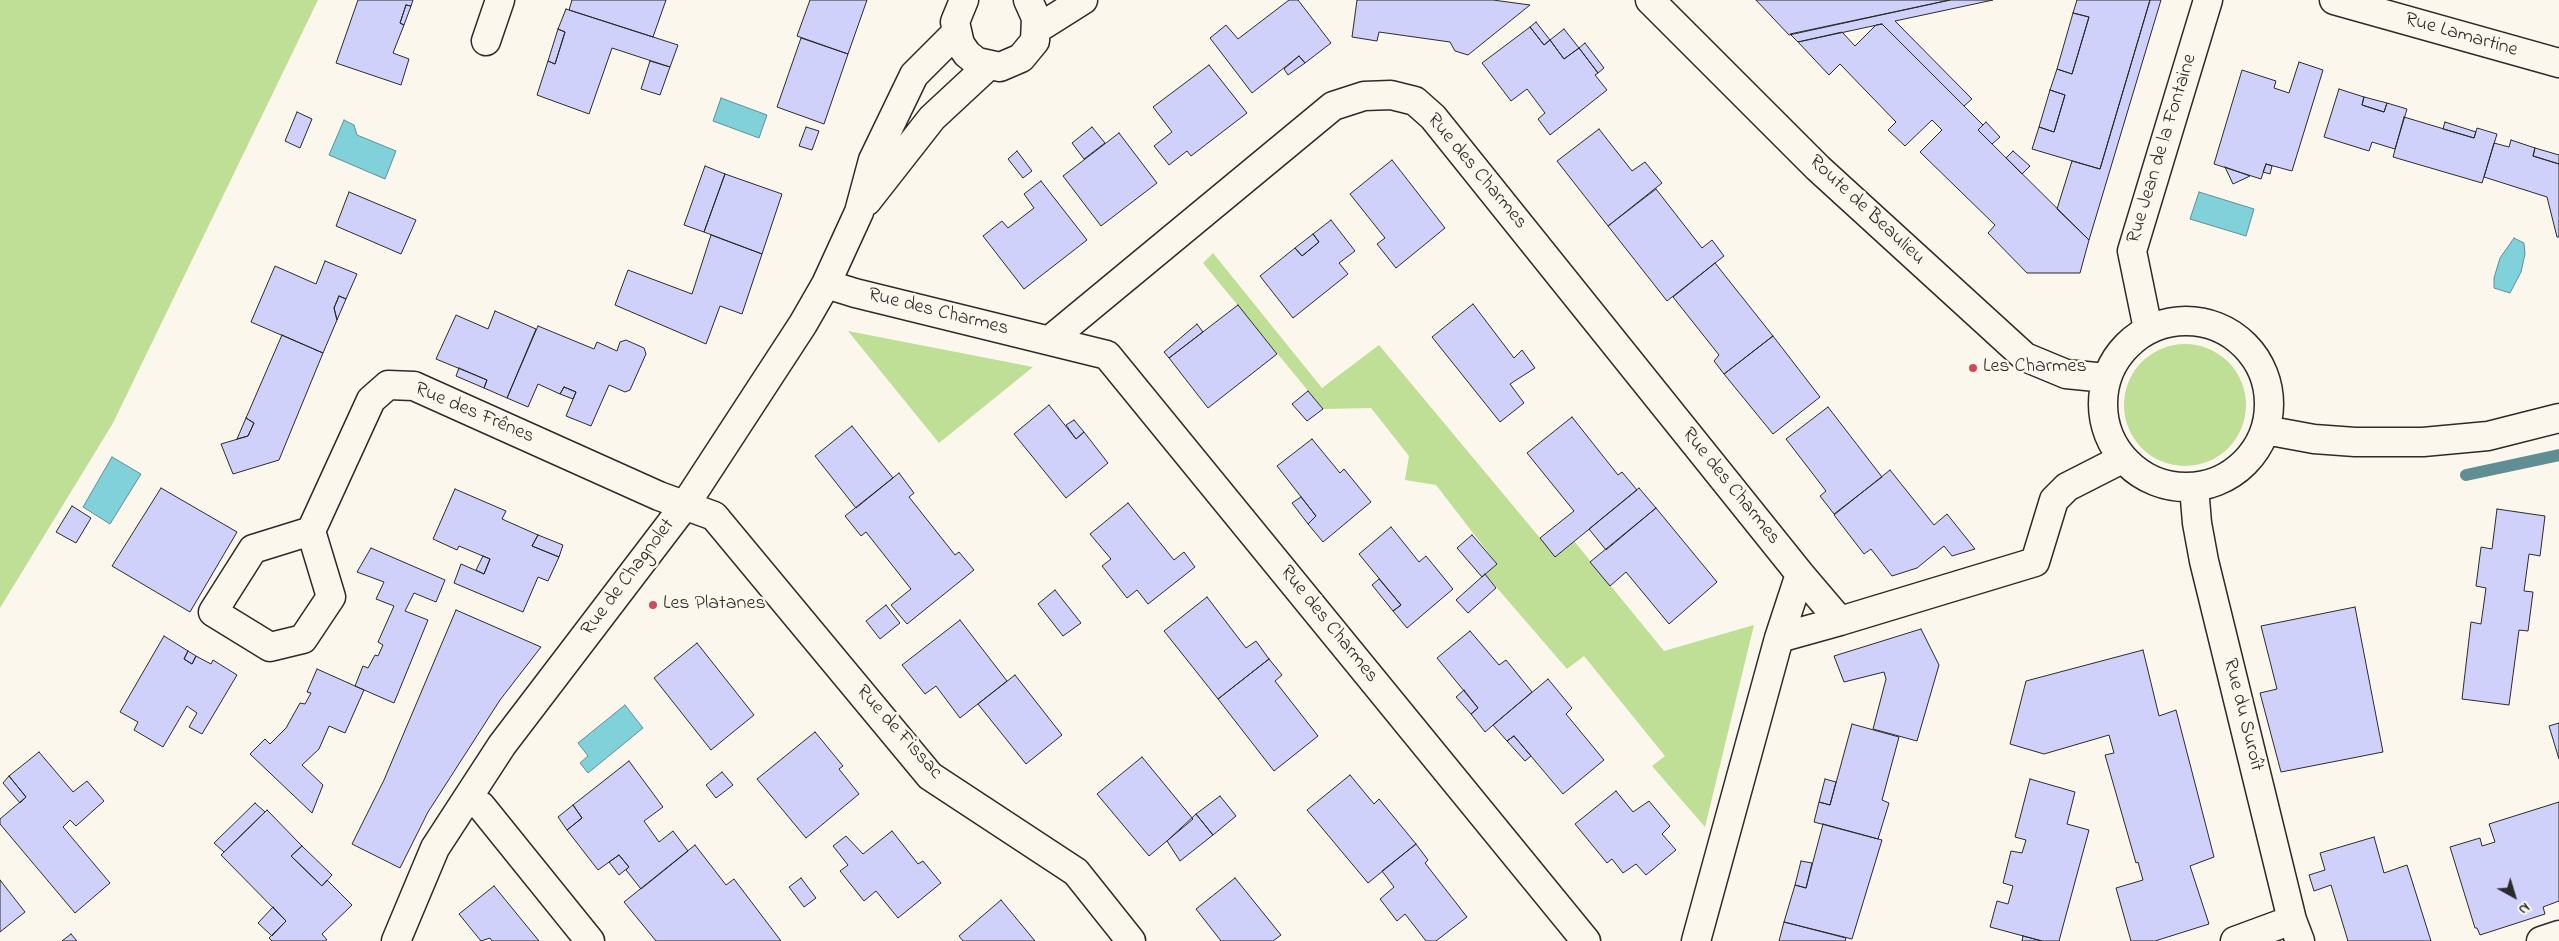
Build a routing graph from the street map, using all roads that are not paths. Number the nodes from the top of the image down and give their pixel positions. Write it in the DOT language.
graph roads {
  1 [pos="500,0"];
  2 [pos="964,0"];
  3 [pos="1028,0"];
  4 [pos="1083,0"];
  5 [pos="1650,0"];
  6 [pos="2208,0"];
  7 [pos="2334,0"];
  8 [pos="1037,29"];
  9 [pos="956,32"];
  10 [pos="486,41"];
  11 [pos="2559,63"];
  12 [pos="988,66"];
  13 [pos="859,212"];
  14 [pos="826,284"];
  15 [pos="2148,329"];
  16 [pos="1050,340"];
  17 [pos="2106,378"];
  18 [pos="2559,418"];
  19 [pos="2265,430"];
  20 [pos="2122,459"];
  21 [pos="2194,487"];
  22 [pos="685,505"];
  23 [pos="311,531"];
  24 [pos="1800,574"];
  25 [pos="1840,620"];
  26 [pos="1780,638"];
  27 [pos="468,799"];
  28 [pos="2296,930"];
  29 [pos="2559,935"];
  30 [pos="396,941"];
  31 [pos="590,941"];
  32 [pos="1131,941"];
  33 [pos="1586,941"];
  34 [pos="1696,941"];
  35 [pos="2235,941"];
  36 [pos="2540,941"];
  1 -- 10 [label="street"];
  2 -- 9 [label="street"];
  3 -- 8 [label="street"];
  4 -- 8 [label="street"];
  5 -- 17 [label="street, Route de Beaulieu"];
  6 -- 15 [label="street, Rue Jean de la Fontaine"];
  7 -- 11 [label="street, Rue Lamartine"];
  8 -- 12 [label="street"];
  9 -- 12 [label="street"];
  9 -- 13 [label="street, Rue de Chagnolet"];
  12 -- 13 [label="street, Rue de Chagnolet"];
  13 -- 14 [label="street, Rue de Chagnolet"];
  14 -- 16 [label="street, Rue des Charmes"];
  14 -- 22 [label="street, Rue de Chagnolet"];
  15 -- 17 [label="street"];
  15 -- 19 [label="street"];
  16 -- 24 [label="street, Rue des Charmes"];
  16 -- 33 [label="street, Rue des Charmes"];
  17 -- 20 [label="street"];
  18 -- 19 [label="street"];
  19 -- 21 [label="street"];
  20 -- 21 [label="street"];
  20 -- 25 [label="street"];
  21 -- 28 [label="street, Rue du Suroît"];
  22 -- 23 [label="street, Rue des Frênes"];
  22 -- 27 [label="street, Rue de Chagnolet"];
  22 -- 32 [label="street, Rue de Fissac"];
  23 -- 23 [label="street"];
  24 -- 25 [label="street, Rue des Charmes"];
  24 -- 26 [label="street"];
  25 -- 26 [label="street"];
  26 -- 34 [label="street"];
  27 -- 30 [label="street, Rue de Chagnolet"];
  27 -- 31 [label="street"];
  28 -- 35 [label="street"];
  29 -- 36 [label="street"];
}
